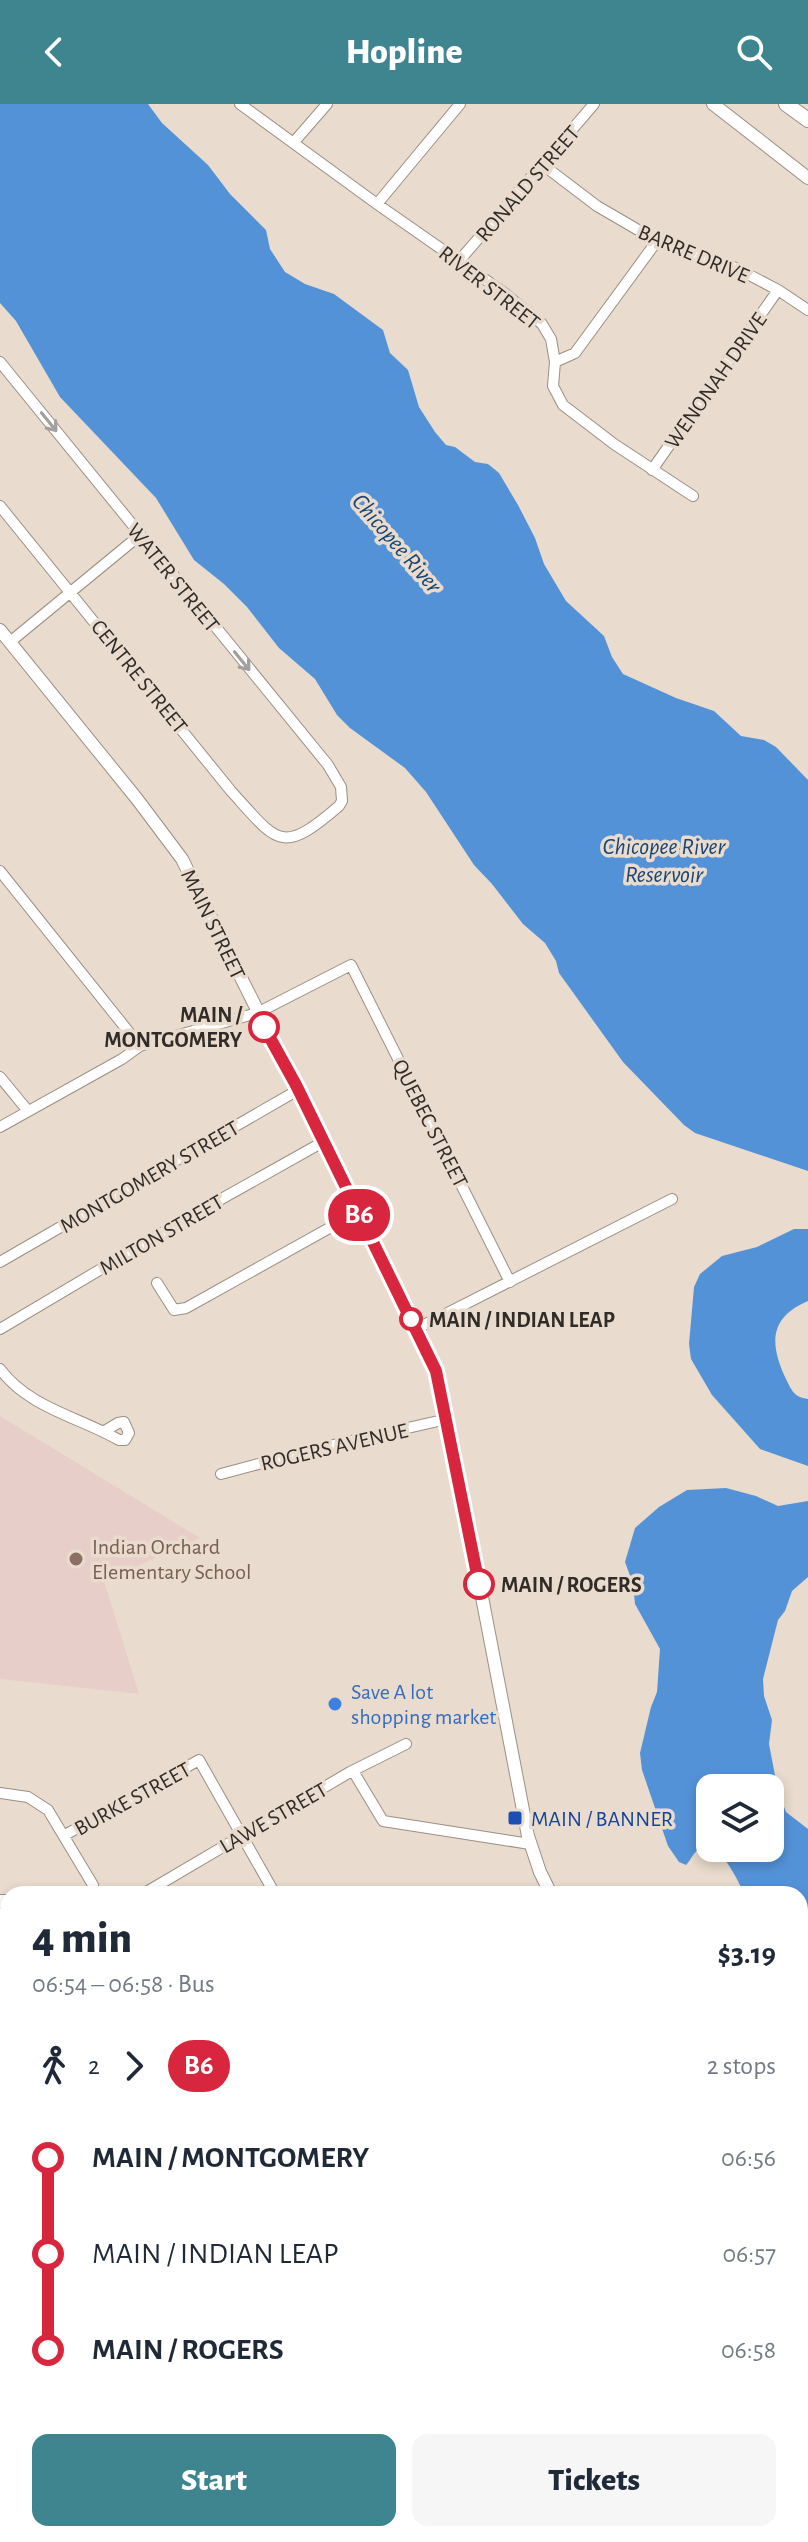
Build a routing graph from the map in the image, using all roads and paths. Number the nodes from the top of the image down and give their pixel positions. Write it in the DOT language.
graph roads {
  1 [pos="240,104"];
  2 [pos="327,104"];
  3 [pos="460,104"];
  4 [pos="594,104"];
  5 [pos="713,104"];
  6 [pos="786,104"];
  7 [pos="808,120"];
  8 [pos="294,142"];
  9 [pos="543,165"];
  10 [pos="808,178"];
  11 [pos="377,204"];
  12 [pos="657,241"];
  13 [pos="459,261"];
  14 [pos="778,290"];
  15 [pos="808,310"];
  16 [pos="0,362"];
  17 [pos="555,362"];
  18 [pos="652,470"];
  19 [pos="693,496"];
  20 [pos="0,506"];
  21 [pos="140,535"];
  22 [pos="72,592"];
  23 [pos="0,630"];
  24 [pos="10,642"];
  25 [pos="285,838"];
  26 [pos="0,871"];
  27 [pos="257,1013"];
  28 [pos="140,1046"];
  29 [pos="0,1077"];
  30 [pos="298,1090"];
  31 [pos="28,1111"];
  32 [pos="0,1127"];
  33 [pos="323,1142"];
  34 [pos="672,1199"];
  35 [pos="358,1212"];
  36 [pos="0,1262"];
  37 [pos="510,1282"];
  38 [pos="157,1283"];
  39 [pos="0,1329"];
  40 [pos="416,1329"];
  41 [pos="0,1369"];
  42 [pos="447,1419"];
  43 [pos="103,1432"];
  44 [pos="221,1474"];
  45 [pos="406,1744"];
  46 [pos="353,1771"];
  47 [pos="0,1793"];
  48 [pos="65,1835"];
  49 [pos="242,1835"];
  50 [pos="530,1844"];
  51 [pos="93,1886"];
  52 [pos="156,1886"];
  53 [pos="271,1886"];
  54 [pos="548,1886"];
  1 -- 8 [label="street, RIVER STREET"];
  2 -- 8 [label="street"];
  3 -- 11 [label="street"];
  4 -- 9 [label="street, RONALD STREET"];
  5 -- 10 [label="main road"];
  6 -- 7 [label="highway"];
  8 -- 11 [label="street, RIVER STREET"];
  9 -- 12 [label="street, BARRE DRIVE"];
  9 -- 13 [label="street, RONALD STREET"];
  11 -- 13 [label="street, RIVER STREET"];
  12 -- 14 [label="street, BARRE DRIVE"];
  12 -- 17 [label="street"];
  13 -- 17 [label="street, RIVER STREET"];
  14 -- 15 [label="street, BARRE DRIVE"];
  14 -- 18 [label="street, WENONAH DRIVE"];
  16 -- 21 [label="street, WATER STREET, one-way"];
  17 -- 18 [label="street, RIVER STREET"];
  18 -- 19 [label="street, RIVER STREET"];
  20 -- 22 [label="street, CENTRE STREET"];
  21 -- 22 [label="street"];
  21 -- 25 [label="street, WATER STREET, one-way"];
  22 -- 24 [label="street"];
  22 -- 25 [label="street, CENTRE STREET"];
  23 -- 24 [label="main road, MAIN STREET"];
  24 -- 27 [label="main road, MAIN STREET"];
  26 -- 28 [label="street"];
  27 -- 28 [label="street"];
  27 -- 30 [label="main road, MAIN STREET"];
  27 -- 37 [label="street, QUEBEC STREET"];
  28 -- 31 [label="street"];
  29 -- 31 [label="street"];
  30 -- 33 [label="main road, MAIN STREET"];
  30 -- 36 [label="street, MONTGOMERY STREET"];
  31 -- 32 [label="street"];
  33 -- 35 [label="main road, MAIN STREET"];
  33 -- 39 [label="street, MILTON STREET"];
  34 -- 37 [label="street"];
  35 -- 38 [label="street"];
  35 -- 40 [label="main road, MAIN STREET"];
  37 -- 40 [label="street"];
  40 -- 42 [label="main road, MAIN STREET"];
  41 -- 43 [label="street"];
  42 -- 44 [label="street, ROGERS AVENUE"];
  42 -- 50 [label="main road, MAIN STREET"];
  45 -- 46 [label="street, LAWE STREET"];
  46 -- 49 [label="street, LAWE STREET"];
  46 -- 50 [label="street"];
  47 -- 48 [label="street"];
  48 -- 49 [label="street, BURKE STREET"];
  48 -- 51 [label="street"];
  49 -- 52 [label="street, LAWE STREET"];
  49 -- 53 [label="street"];
  50 -- 54 [label="main road, MAIN STREET"];
}
